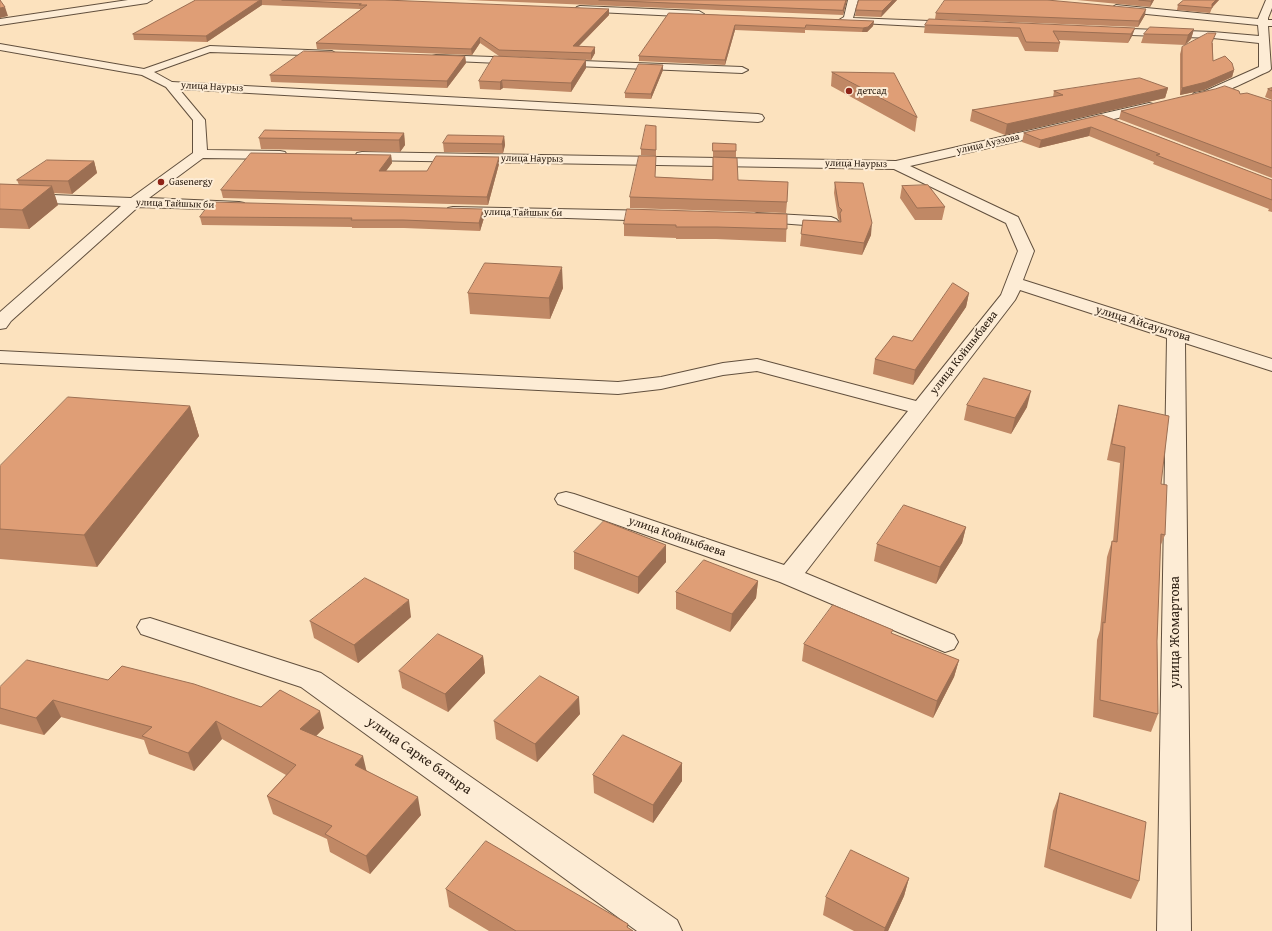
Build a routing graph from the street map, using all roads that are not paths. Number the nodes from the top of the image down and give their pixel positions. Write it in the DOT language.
graph roads {
  1 [pos="147,0"];
  2 [pos="853,0"];
  3 [pos="1270,0"];
  4 [pos="1104,7"];
  5 [pos="569,9"];
  6 [pos="713,14"];
  7 [pos="832,20"];
  8 [pos="848,20"];
  9 [pos="0,22"];
  10 [pos="1268,22"];
  11 [pos="968,25"];
  12 [pos="1094,30"];
  13 [pos="1267,46"];
  14 [pos="0,47"];
  15 [pos="345,54"];
  16 [pos="425,58"];
  17 [pos="528,62"];
  18 [pos="544,62"];
  19 [pos="742,70"];
  20 [pos="145,72"];
  21 [pos="170,85"];
  22 [pos="1221,88"];
  23 [pos="1235,93"];
  24 [pos="1185,99"];
  25 [pos="1162,104"];
  26 [pos="758,118"];
  27 [pos="1100,118"];
  28 [pos="1122,127"];
  29 [pos="200,154"];
  30 [pos="295,155"];
  31 [pos="350,156"];
  32 [pos="896,165"];
  33 [pos="0,197"];
  34 [pos="134,202"];
  35 [pos="250,206"];
  36 [pos="440,211"];
  37 [pos="670,216"];
  38 [pos="741,218"];
  39 [pos="831,222"];
  40 [pos="1014,283"];
  41 [pos="0,324"];
  42 [pos="1176,334"];
  43 [pos="0,357"];
  44 [pos="1272,365"];
  45 [pos="921,408"];
  46 [pos="566,499"];
  47 [pos="789,576"];
  48 [pos="150,627"];
  49 [pos="945,642"];
  50 [pos="665,931"];
  51 [pos="1174,931"];
  1 -- 9 [label="street"];
  2 -- 8 [label="street"];
  3 -- 10 [label="street"];
  4 -- 10 [label="street"];
  5 -- 6 [label="street"];
  7 -- 8 [label="street"];
  8 -- 11 [label="street"];
  10 -- 13 [label="street"];
  12 -- 13 [label="street"];
  13 -- 22 [label="street"];
  14 -- 20 [label="street, улица Наурыз"];
  15 -- 20 [label="street"];
  16 -- 17 [label="street"];
  18 -- 19 [label="street"];
  20 -- 21 [label="street, улица Наурыз"];
  21 -- 26 [label="street, улица Наурыз"];
  21 -- 29 [label="street, улица Наурыз"];
  22 -- 23 [label="street"];
  22 -- 24 [label="street"];
  25 -- 27 [label="street, улица Ауэзова"];
  27 -- 28 [label="street"];
  27 -- 32 [label="street, улица Ауэзова"];
  29 -- 30 [label="street"];
  29 -- 34 [label="street"];
  31 -- 32 [label="street, улица Наурыз"];
  32 -- 40 [label="street, улица Койшыбаева"];
  33 -- 34 [label="street, улица Тайшык би"];
  34 -- 35 [label="street, улица Тайшык би"];
  34 -- 41 [label="street"];
  36 -- 37 [label="street, улица Тайшык би"];
  38 -- 39 [label="street"];
  40 -- 42 [label="street, улица Айсауытова"];
  40 -- 45 [label="street, улица Койшыбаева"];
  42 -- 44 [label="street, улица Айсауытова"];
  42 -- 51 [label="street, улица Жомартова"];
  43 -- 45 [label="street"];
  45 -- 47 [label="street, улица Койшыбаева"];
  46 -- 47 [label="street, улица Койшыбаева"];
  47 -- 49 [label="street, улица Койшыбаева"];
  48 -- 50 [label="street, улица Сарке батыра"];
}
